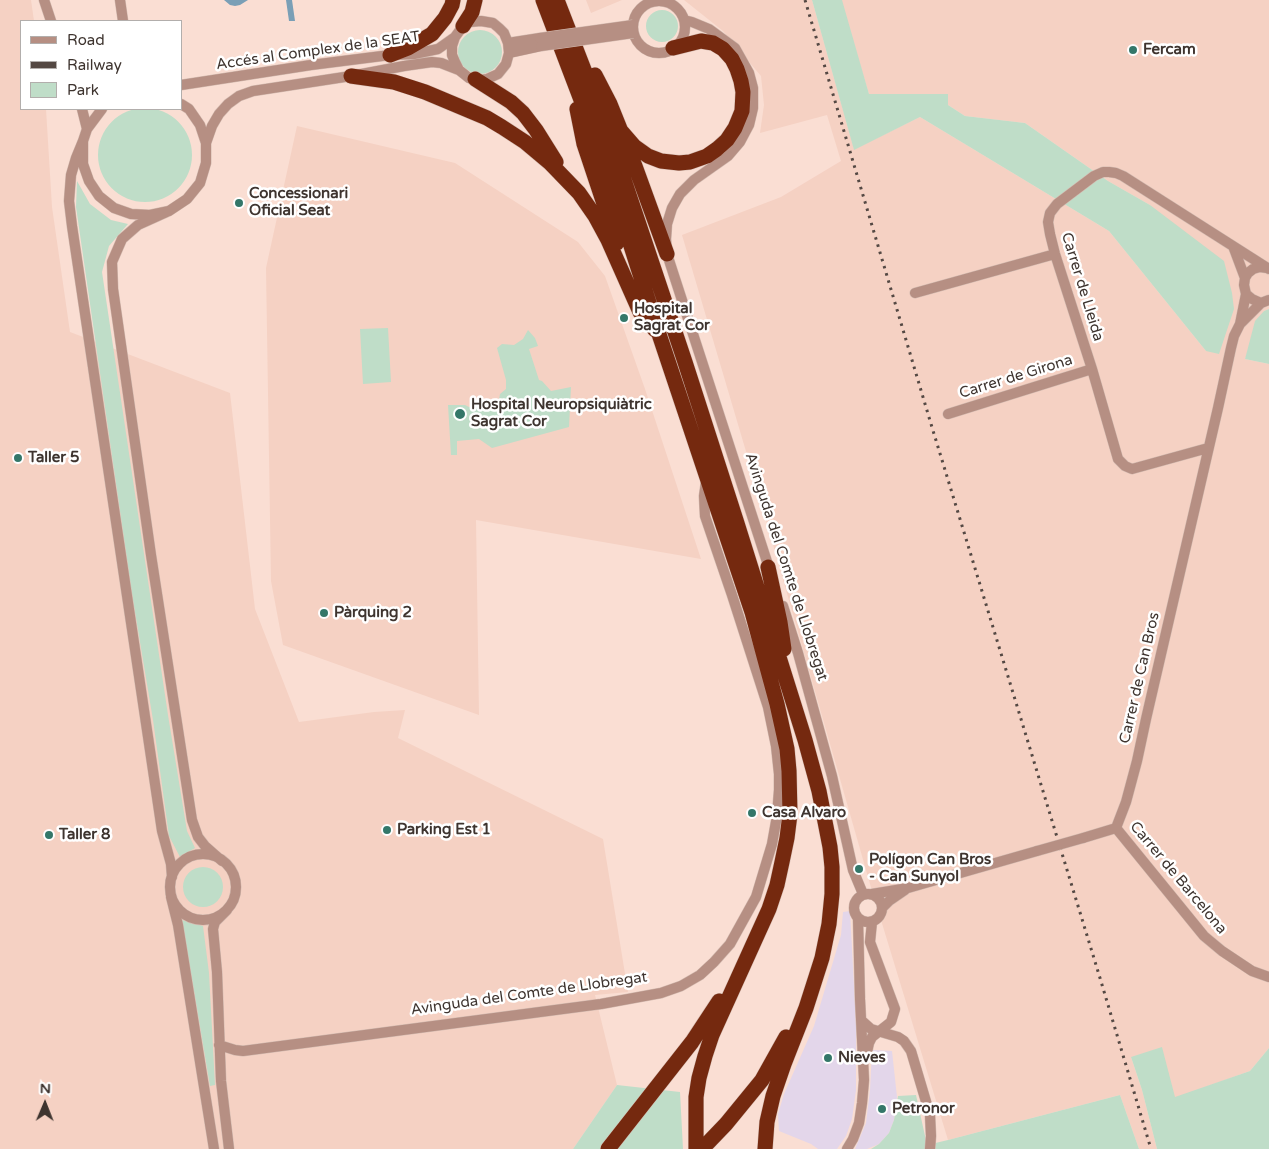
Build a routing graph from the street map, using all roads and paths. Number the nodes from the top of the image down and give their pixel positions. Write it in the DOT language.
graph roads {
  1 [pos="44,0"];
  2 [pos="120,0"];
  3 [pos="453,0"];
  4 [pos="475,0"];
  5 [pos="543,0"];
  6 [pos="557,0"];
  7 [pos="51,20"];
  8 [pos="123,20"];
  9 [pos="684,20"];
  10 [pos="568,28"];
  11 [pos="633,29"];
  12 [pos="459,32"];
  13 [pos="509,48"];
  14 [pos="673,48"];
  15 [pos="390,55"];
  16 [pos="459,70"];
  17 [pos="570,71"];
  18 [pos="351,76"];
  19 [pos="475,79"];
  20 [pos="182,85"];
  21 [pos="182,105"];
  22 [pos="82,110"];
  23 [pos="101,110"];
  24 [pos="87,129"];
  25 [pos="621,131"];
  26 [pos="83,142"];
  27 [pos="206,143"];
  28 [pos="572,186"];
  29 [pos="169,211"];
  30 [pos="1233,246"];
  31 [pos="667,254"];
  32 [pos="1055,254"];
  33 [pos="1268,269"];
  34 [pos="1245,278"];
  35 [pos="627,284"];
  36 [pos="915,293"];
  37 [pos="1246,294"];
  38 [pos="1265,301"];
  39 [pos="1240,324"];
  40 [pos="660,337"];
  41 [pos="1092,370"];
  42 [pos="948,414"];
  43 [pos="1208,448"];
  44 [pos="707,475"];
  45 [pos="768,566"];
  46 [pos="794,704"];
  47 [pos="1116,828"];
  48 [pos="827,837"];
  49 [pos="222,861"];
  50 [pos="172,877"];
  51 [pos="908,888"];
  52 [pos="868,894"];
  53 [pos="172,897"];
  54 [pos="882,908"];
  55 [pos="227,910"];
  56 [pos="858,919"];
  57 [pos="872,922"];
  58 [pos="744,965"];
  59 [pos="1269,977"];
  60 [pos="861,1020"];
  61 [pos="880,1032"];
  62 [pos="219,1045"];
  63 [pos="864,1065"];
  64 [pos="767,1144"];
  65 [pos="214,1149"];
  66 [pos="229,1149"];
  67 [pos="608,1149"];
  68 [pos="696,1149"];
  69 [pos="702,1149"];
  70 [pos="847,1149"];
  71 [pos="930,1149"];
  1 -- 7 [label="street"];
  2 -- 8 [label="street"];
  3 -- 15 [label="highway"];
  4 -- 12 [label="highway"];
  5 -- 17 [label="highway"];
  6 -- 10 [label="highway"];
  9 -- 11 [label="street"];
  9 -- 14 [label="street"];
  9 -- 31 [label="street"];
  10 -- 25 [label="highway"];
  10 -- 46 [label="highway"];
  11 -- 13 [label="street, bridge"];
  11 -- 14 [label="street"];
  12 -- 13 [label="street, Accés al Complex de la SEAT"];
  12 -- 15 [label="street, Accés al Complex de la SEAT"];
  12 -- 16 [label="street"];
  13 -- 19 [label="street"];
  14 -- 25 [label="highway"];
  15 -- 20 [label="street, Accés al Complex de la SEAT"];
  16 -- 18 [label="street, Accés al Complex de la SEAT"];
  16 -- 19 [label="street, Accés al Complex de la SEAT"];
  17 -- 35 [label="highway"];
  17 -- 40 [label="highway"];
  18 -- 27 [label="street, Accés al Complex de la SEAT"];
  18 -- 28 [label="highway"];
  19 -- 28 [label="highway"];
  21 -- 27 [label="street"];
  22 -- 24 [label="street"];
  23 -- 24 [label="street"];
  24 -- 26 [label="street"];
  25 -- 31 [label="highway"];
  26 -- 29 [label="street"];
  26 -- 50 [label="street"];
  27 -- 29 [label="street"];
  28 -- 35 [label="highway"];
  29 -- 49 [label="street"];
  30 -- 32 [label="street, Carrer de Lleida"];
  30 -- 33 [label="street, Carrer de Lleida"];
  30 -- 34 [label="street"];
  31 -- 45 [label="street, Avinguda del Comte de Llobregat"];
  32 -- 36 [label="street"];
  32 -- 41 [label="street, Carrer de Lleida"];
  33 -- 34 [label="street"];
  34 -- 37 [label="street, Carrer de Can Bros"];
  35 -- 40 [label="highway"];
  37 -- 38 [label="street"];
  37 -- 39 [label="street, Carrer de Can Bros"];
  38 -- 39 [label="street, Carrer de Can Bros"];
  39 -- 43 [label="street, Carrer de Can Bros"];
  40 -- 44 [label="highway"];
  41 -- 42 [label="street, Carrer de Girona"];
  41 -- 43 [label="street, Carrer de Lleida"];
  43 -- 47 [label="street, Carrer de Can Bros"];
  44 -- 58 [label="highway"];
  44 -- 62 [label="street, Avinguda del Comte de Llobregat"];
  45 -- 46 [label="highway"];
  45 -- 52 [label="street, Avinguda del Comte de Llobregat"];
  46 -- 48 [label="highway"];
  47 -- 51 [label="street, bridge"];
  47 -- 59 [label="street, Carrer de Barcelona"];
  48 -- 64 [label="highway"];
  48 -- 69 [label="highway"];
  49 -- 50 [label="street"];
  49 -- 55 [label="street"];
  50 -- 53 [label="street"];
  51 -- 52 [label="street"];
  51 -- 54 [label="street"];
  52 -- 54 [label="street"];
  52 -- 56 [label="street"];
  53 -- 55 [label="street"];
  53 -- 65 [label="street"];
  54 -- 57 [label="street"];
  55 -- 62 [label="street"];
  56 -- 57 [label="street"];
  56 -- 60 [label="street"];
  57 -- 61 [label="street"];
  58 -- 67 [label="highway"];
  58 -- 68 [label="highway"];
  60 -- 61 [label="street"];
  60 -- 63 [label="street"];
  61 -- 63 [label="street"];
  61 -- 71 [label="street"];
  62 -- 66 [label="street"];
  63 -- 70 [label="street"];
}
